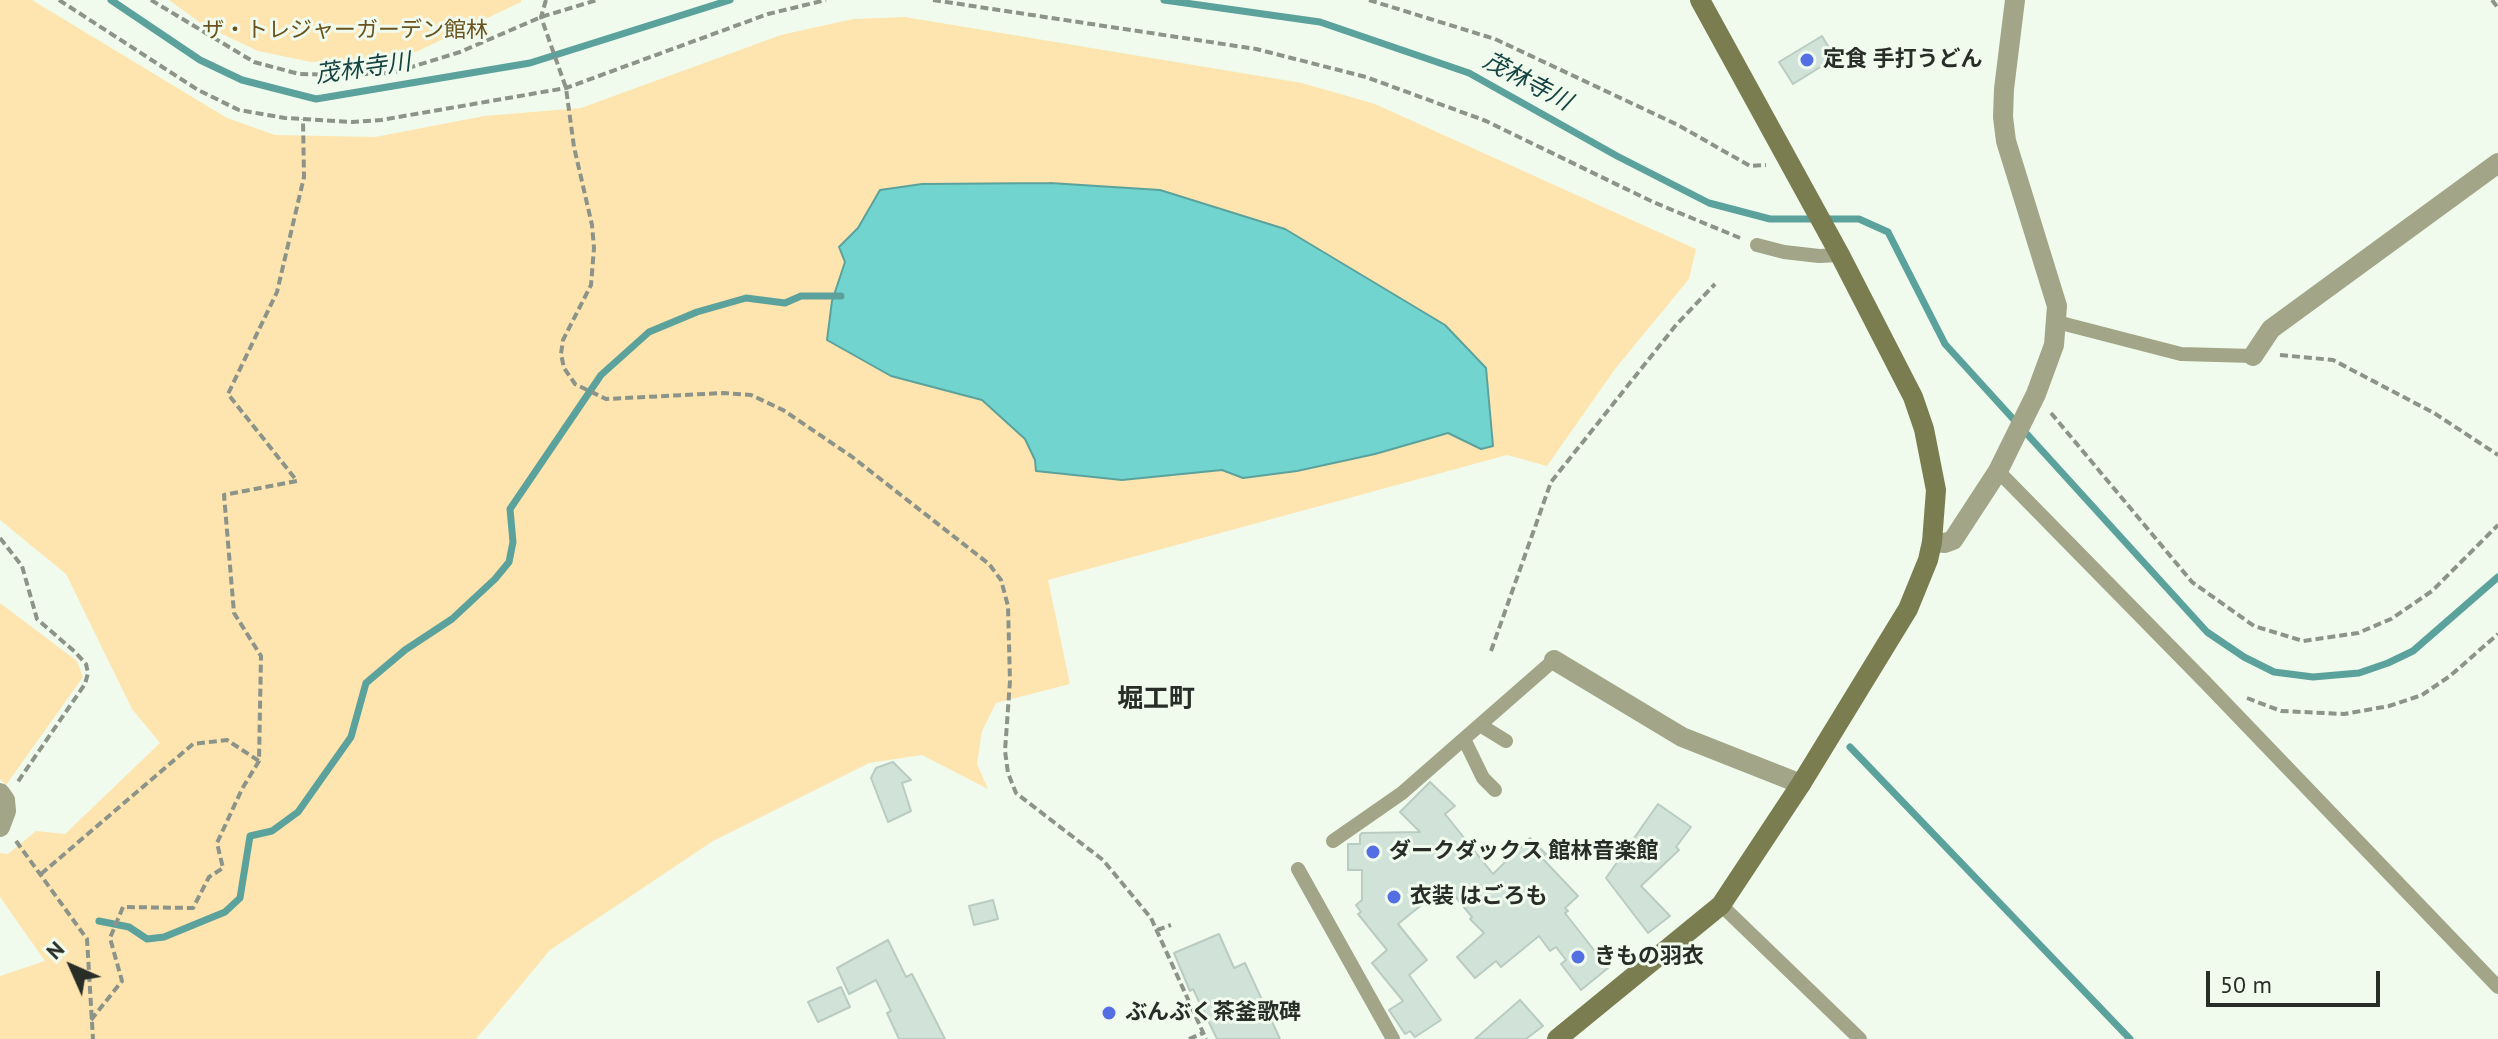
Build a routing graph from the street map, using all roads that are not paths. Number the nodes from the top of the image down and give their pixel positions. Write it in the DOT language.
graph roads {
  1 [pos="1700,0"];
  2 [pos="2015,0"];
  3 [pos="2498,163"];
  4 [pos="1757,245"];
  5 [pos="1840,255"];
  6 [pos="2057,322"];
  7 [pos="2253,356"];
  8 [pos="2000,466"];
  9 [pos="1932,542"];
  10 [pos="1554,660"];
  11 [pos="1480,725"];
  12 [pos="1464,739"];
  13 [pos="1506,741"];
  14 [pos="1801,784"];
  15 [pos="1495,790"];
  16 [pos="3,797"];
  17 [pos="0,827"];
  18 [pos="1333,841"];
  19 [pos="1298,869"];
  20 [pos="1721,905"];
  21 [pos="2498,987"];
  22 [pos="1393,1039"];
  23 [pos="1557,1039"];
  24 [pos="1860,1039"];
  1 -- 5 [label="street"];
  2 -- 6 [label="street"];
  3 -- 7 [label="street"];
  4 -- 5 [label="lane"];
  5 -- 9 [label="street"];
  6 -- 7 [label="lane"];
  6 -- 8 [label="street"];
  8 -- 9 [label="street"];
  8 -- 21 [label="lane"];
  9 -- 14 [label="street"];
  10 -- 11 [label="lane"];
  10 -- 14 [label="street"];
  11 -- 12 [label="lane"];
  11 -- 13 [label="lane"];
  12 -- 15 [label="lane"];
  12 -- 18 [label="lane"];
  14 -- 20 [label="street"];
  16 -- 17 [label="street"];
  19 -- 22 [label="lane"];
  20 -- 23 [label="street"];
  20 -- 24 [label="lane"];
}
